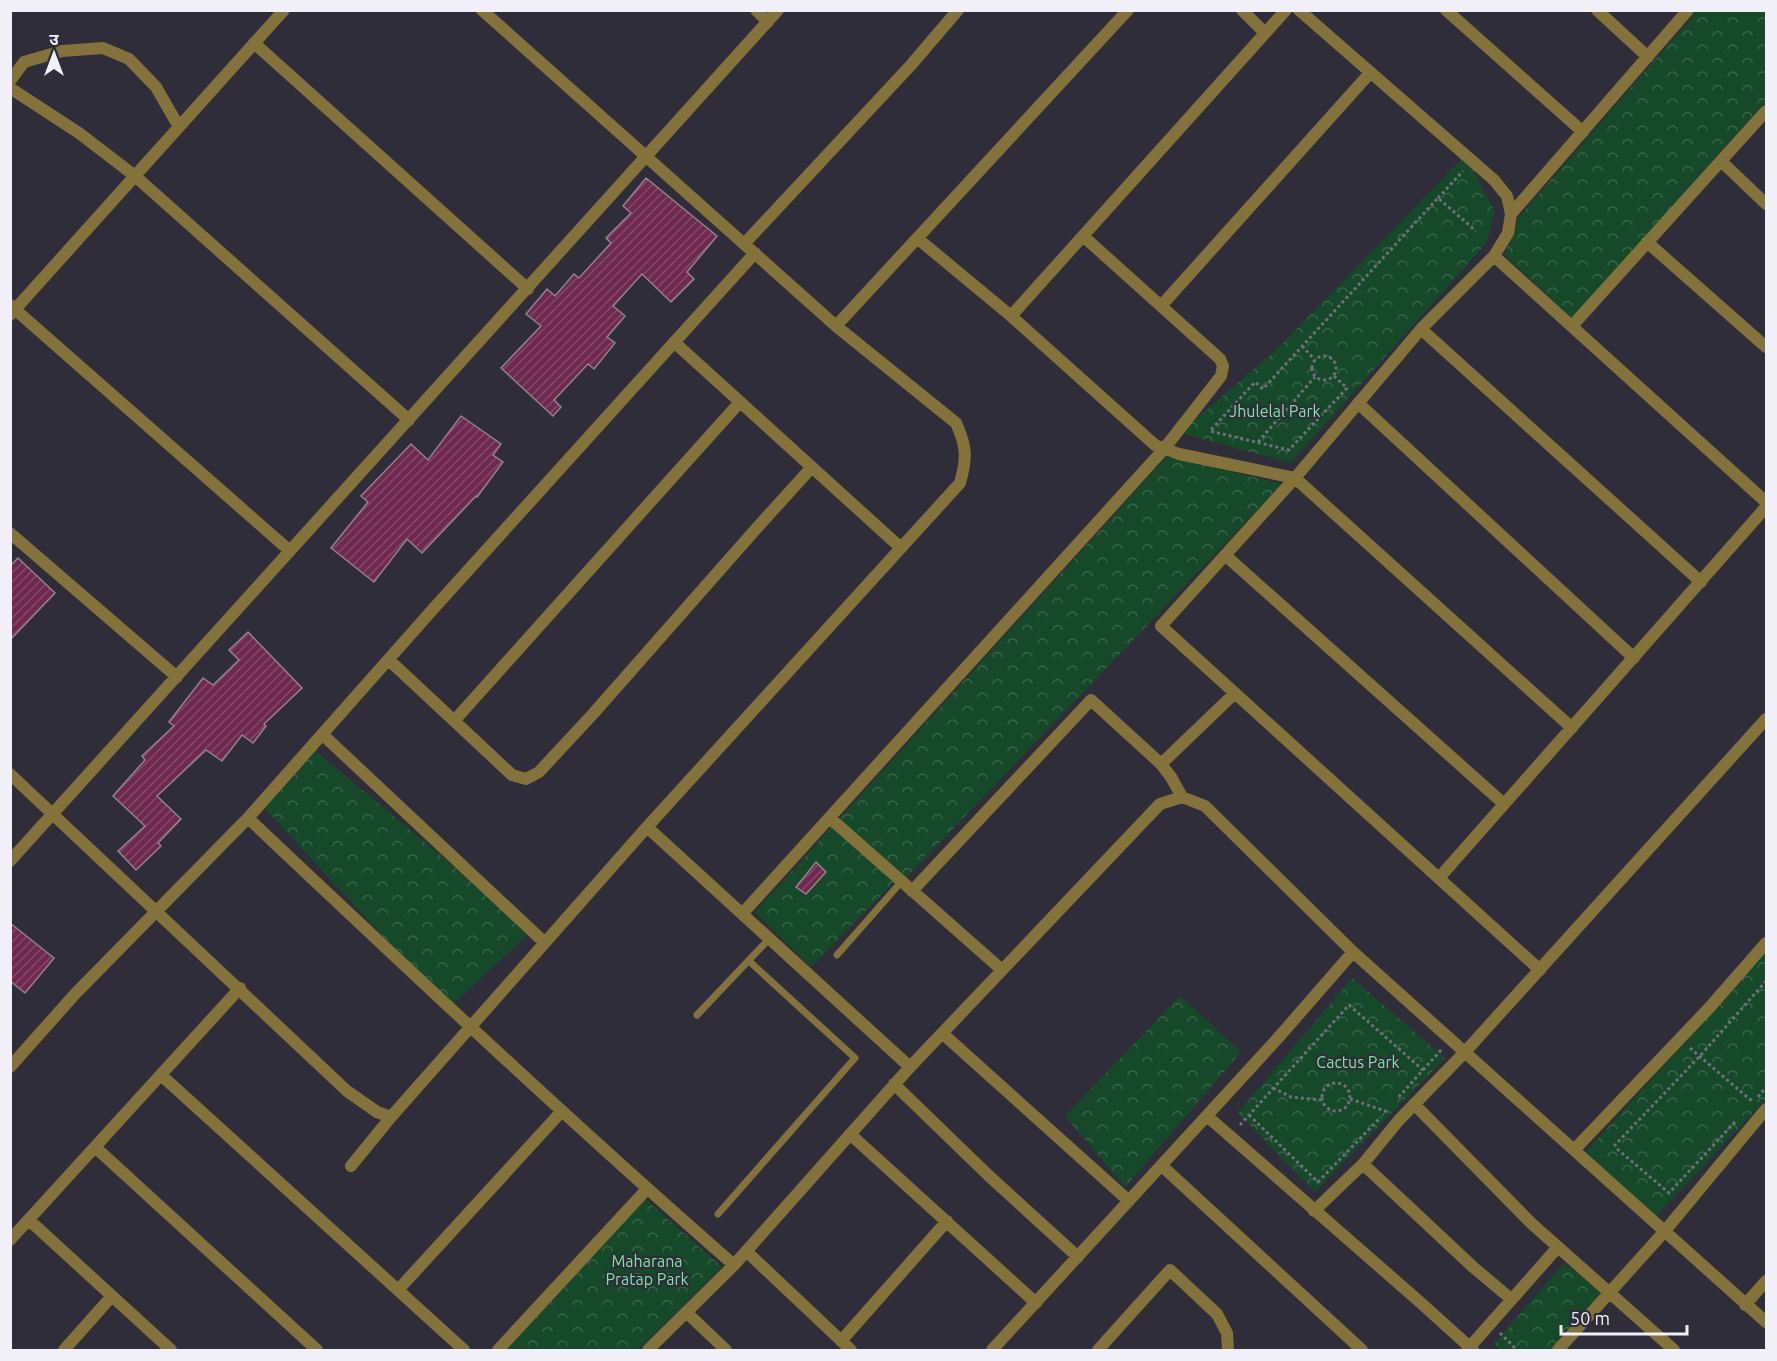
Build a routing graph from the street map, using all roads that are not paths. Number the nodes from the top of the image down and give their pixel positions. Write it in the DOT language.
graph roads {
  1 [pos="284,10"];
  2 [pos="482,10"];
  3 [pos="756,10"];
  4 [pos="778,10"];
  5 [pos="958,10"];
  6 [pos="1128,10"];
  7 [pos="1242,10"];
  8 [pos="1286,10"];
  9 [pos="1299,10"];
  10 [pos="1446,10"];
  11 [pos="1597,10"];
  12 [pos="1688,10"];
  13 [pos="768,22"];
  14 [pos="1265,33"];
  15 [pos="255,43"];
  16 [pos="1648,57"];
  17 [pos="1370,73"];
  18 [pos="10,81"];
  19 [pos="10,88"];
  20 [pos="1767,111"];
  21 [pos="179,127"];
  22 [pos="1583,132"];
  23 [pos="647,158"];
  24 [pos="1722,162"];
  25 [pos="135,176"];
  26 [pos="1767,204"];
  27 [pos="1511,214"];
  28 [pos="1083,236"];
  29 [pos="917,238"];
  30 [pos="1647,242"];
  31 [pos="744,244"];
  32 [pos="755,253"];
  33 [pos="1494,256"];
  34 [pos="528,289"];
  35 [pos="1161,306"];
  36 [pos="12,310"];
  37 [pos="1011,316"];
  38 [pos="836,326"];
  39 [pos="1572,326"];
  40 [pos="1421,329"];
  41 [pos="674,342"];
  42 [pos="1767,347"];
  43 [pos="740,402"];
  44 [pos="1359,402"];
  45 [pos="409,420"];
  46 [pos="1164,449"];
  47 [pos="812,467"];
  48 [pos="1295,478"];
  49 [pos="1767,502"];
  50 [pos="1767,507"];
  51 [pos="10,533"];
  52 [pos="901,548"];
  53 [pos="290,551"];
  54 [pos="1225,555"];
  55 [pos="1701,582"];
  56 [pos="1634,658"];
  57 [pos="389,660"];
  58 [pos="177,677"];
  59 [pos="1235,693"];
  60 [pos="1767,718"];
  61 [pos="454,721"];
  62 [pos="1572,728"];
  63 [pos="322,734"];
  64 [pos="1161,764"];
  65 [pos="10,774"];
  66 [pos="1182,797"];
  67 [pos="1504,804"];
  68 [pos="54,813"];
  69 [pos="248,818"];
  70 [pos="830,818"];
  71 [pos="647,827"];
  72 [pos="10,861"];
  73 [pos="1438,878"];
  74 [pos="902,881"];
  75 [pos="912,891"];
  76 [pos="157,910"];
  77 [pos="742,914"];
  78 [pos="769,939"];
  79 [pos="545,943"];
  80 [pos="1767,943"];
  81 [pos="1353,952"];
  82 [pos="837,955"];
  83 [pos="749,961"];
  84 [pos="1002,970"];
  85 [pos="1540,970"];
  86 [pos="240,988"];
  87 [pos="697,1016"];
  88 [pos="470,1028"];
  89 [pos="942,1033"];
  90 [pos="1465,1052"];
  91 [pos="10,1067"];
  92 [pos="910,1067"];
  93 [pos="161,1075"];
  94 [pos="894,1084"];
  95 [pos="1414,1104"];
  96 [pos="1767,1109"];
  97 [pos="562,1111"];
  98 [pos="1207,1116"];
  99 [pos="391,1117"];
  100 [pos="850,1134"];
  101 [pos="95,1147"];
  102 [pos="1574,1150"];
  103 [pos="1363,1164"];
  104 [pos="351,1166"];
  105 [pos="1161,1166"];
  106 [pos="647,1189"];
  107 [pos="1129,1201"];
  108 [pos="1314,1211"];
  109 [pos="718,1214"];
  110 [pos="29,1220"];
  111 [pos="947,1221"];
  112 [pos="1664,1232"];
  113 [pos="10,1240"];
  114 [pos="1557,1247"];
  115 [pos="746,1251"];
  116 [pos="1078,1257"];
  117 [pos="734,1265"];
  118 [pos="1767,1281"];
  119 [pos="398,1290"];
  120 [pos="1610,1293"];
  121 [pos="112,1296"];
  122 [pos="1511,1299"];
  123 [pos="1036,1303"];
  124 [pos="1745,1305"];
  125 [pos="686,1312"];
  126 [pos="1767,1322"];
  127 [pos="841,1341"];
  128 [pos="1565,1348"];
  129 [pos="64,1350"];
  130 [pos="171,1350"];
  131 [pos="317,1350"];
  132 [pos="464,1350"];
  133 [pos="498,1350"];
  134 [pos="648,1350"];
  135 [pos="726,1350"];
  136 [pos="851,1350"];
  137 [pos="992,1350"];
  138 [pos="1098,1350"];
  139 [pos="1228,1350"];
  140 [pos="1362,1350"];
  141 [pos="1470,1350"];
  142 [pos="1674,1350"];
  1 -- 15 [label="street"];
  2 -- 23 [label="street"];
  3 -- 13 [label="street"];
  4 -- 13 [label="street"];
  5 -- 31 [label="street"];
  6 -- 29 [label="street"];
  7 -- 14 [label="street"];
  8 -- 14 [label="street"];
  9 -- 17 [label="street"];
  10 -- 22 [label="street"];
  11 -- 16 [label="street"];
  12 -- 16 [label="street"];
  13 -- 23 [label="street"];
  14 -- 28 [label="street"];
  15 -- 21 [label="street"];
  15 -- 34 [label="street"];
  16 -- 22 [label="street"];
  17 -- 27 [label="street"];
  17 -- 35 [label="street"];
  18 -- 21 [label="street"];
  19 -- 25 [label="street"];
  20 -- 24 [label="street"];
  21 -- 25 [label="street"];
  22 -- 27 [label="street"];
  23 -- 31 [label="street"];
  23 -- 34 [label="street"];
  24 -- 26 [label="street"];
  24 -- 30 [label="street"];
  25 -- 36 [label="street"];
  25 -- 45 [label="street"];
  27 -- 33 [label="street"];
  28 -- 35 [label="street"];
  28 -- 37 [label="street"];
  29 -- 37 [label="street"];
  29 -- 38 [label="street"];
  30 -- 39 [label="street"];
  30 -- 42 [label="street"];
  31 -- 32 [label="street"];
  32 -- 38 [label="street"];
  32 -- 41 [label="street"];
  33 -- 39 [label="street"];
  33 -- 40 [label="street"];
  34 -- 45 [label="street"];
  35 -- 46 [label="street"];
  36 -- 53 [label="street"];
  37 -- 46 [label="street"];
  38 -- 52 [label="street"];
  39 -- 49 [label="street"];
  40 -- 44 [label="street"];
  40 -- 55 [label="street"];
  41 -- 43 [label="street"];
  41 -- 57 [label="street"];
  43 -- 47 [label="street"];
  43 -- 61 [label="street"];
  44 -- 48 [label="street"];
  44 -- 56 [label="street"];
  45 -- 53 [label="street"];
  46 -- 48 [label="street"];
  46 -- 70 [label="street"];
  47 -- 52 [label="street"];
  47 -- 61 [label="street"];
  48 -- 54 [label="street"];
  48 -- 62 [label="street"];
  50 -- 55 [label="street"];
  51 -- 58 [label="street"];
  52 -- 71 [label="street"];
  53 -- 58 [label="street"];
  54 -- 59 [label="street"];
  54 -- 67 [label="street"];
  55 -- 56 [label="street"];
  56 -- 62 [label="street"];
  57 -- 61 [label="street"];
  57 -- 63 [label="street"];
  58 -- 68 [label="street"];
  59 -- 64 [label="street"];
  59 -- 73 [label="street"];
  60 -- 85 [label="street"];
  62 -- 67 [label="street"];
  63 -- 69 [label="street"];
  63 -- 79 [label="street"];
  64 -- 66 [label="street"];
  64 -- 75 [label="street"];
  65 -- 68 [label="street"];
  66 -- 81 [label="street"];
  66 -- 84 [label="street"];
  67 -- 73 [label="street"];
  68 -- 72 [label="street"];
  68 -- 76 [label="street"];
  69 -- 76 [label="street"];
  69 -- 88 [label="street"];
  70 -- 74 [label="street"];
  70 -- 77 [label="street"];
  71 -- 77 [label="street"];
  71 -- 79 [label="street"];
  73 -- 85 [label="street"];
  74 -- 75 [label="street"];
  74 -- 82 [label="lane"];
  75 -- 84 [label="street"];
  76 -- 86 [label="street"];
  76 -- 91 [label="street"];
  77 -- 78 [label="street"];
  78 -- 83 [label="lane"];
  78 -- 92 [label="street"];
  79 -- 88 [label="street"];
  80 -- 102 [label="street"];
  81 -- 90 [label="street"];
  81 -- 98 [label="street"];
  83 -- 87 [label="lane"];
  83 -- 109 [label="lane"];
  84 -- 89 [label="street"];
  85 -- 90 [label="street"];
  86 -- 93 [label="street"];
  86 -- 99 [label="street"];
  88 -- 97 [label="street"];
  88 -- 99 [label="street"];
  89 -- 92 [label="street"];
  89 -- 107 [label="street"];
  90 -- 95 [label="street"];
  90 -- 102 [label="street"];
  92 -- 94 [label="street"];
  93 -- 101 [label="street"];
  93 -- 119 [label="street"];
  94 -- 100 [label="street"];
  94 -- 116 [label="street"];
  95 -- 103 [label="street"];
  95 -- 114 [label="street"];
  96 -- 112 [label="street"];
  97 -- 106 [label="street"];
  97 -- 119 [label="street"];
  98 -- 105 [label="street"];
  98 -- 108 [label="street"];
  99 -- 104 [label="street"];
  100 -- 111 [label="street"];
  100 -- 115 [label="street"];
  101 -- 110 [label="street"];
  101 -- 131 [label="street"];
  102 -- 112 [label="street"];
  103 -- 108 [label="street"];
  103 -- 122 [label="street"];
  105 -- 107 [label="street"];
  105 -- 140 [label="street"];
  106 -- 117 [label="street"];
  106 -- 133 [label="street"];
  107 -- 116 [label="street"];
  108 -- 141 [label="street"];
  110 -- 113 [label="street"];
  110 -- 121 [label="street"];
  111 -- 123 [label="street"];
  111 -- 127 [label="street"];
  112 -- 120 [label="street"];
  112 -- 124 [label="street"];
  114 -- 120 [label="street"];
  114 -- 122 [label="street"];
  115 -- 117 [label="street"];
  115 -- 127 [label="street"];
  116 -- 123 [label="street"];
  117 -- 125 [label="street"];
  118 -- 124 [label="street"];
  119 -- 132 [label="street"];
  120 -- 128 [label="street"];
  120 -- 142 [label="street"];
  121 -- 129 [label="street"];
  121 -- 130 [label="street"];
  122 -- 141 [label="street"];
  123 -- 137 [label="street"];
  124 -- 126 [label="street"];
  125 -- 134 [label="street"];
  125 -- 135 [label="street"];
  127 -- 136 [label="street"];
  138 -- 139 [label="street"];
}
